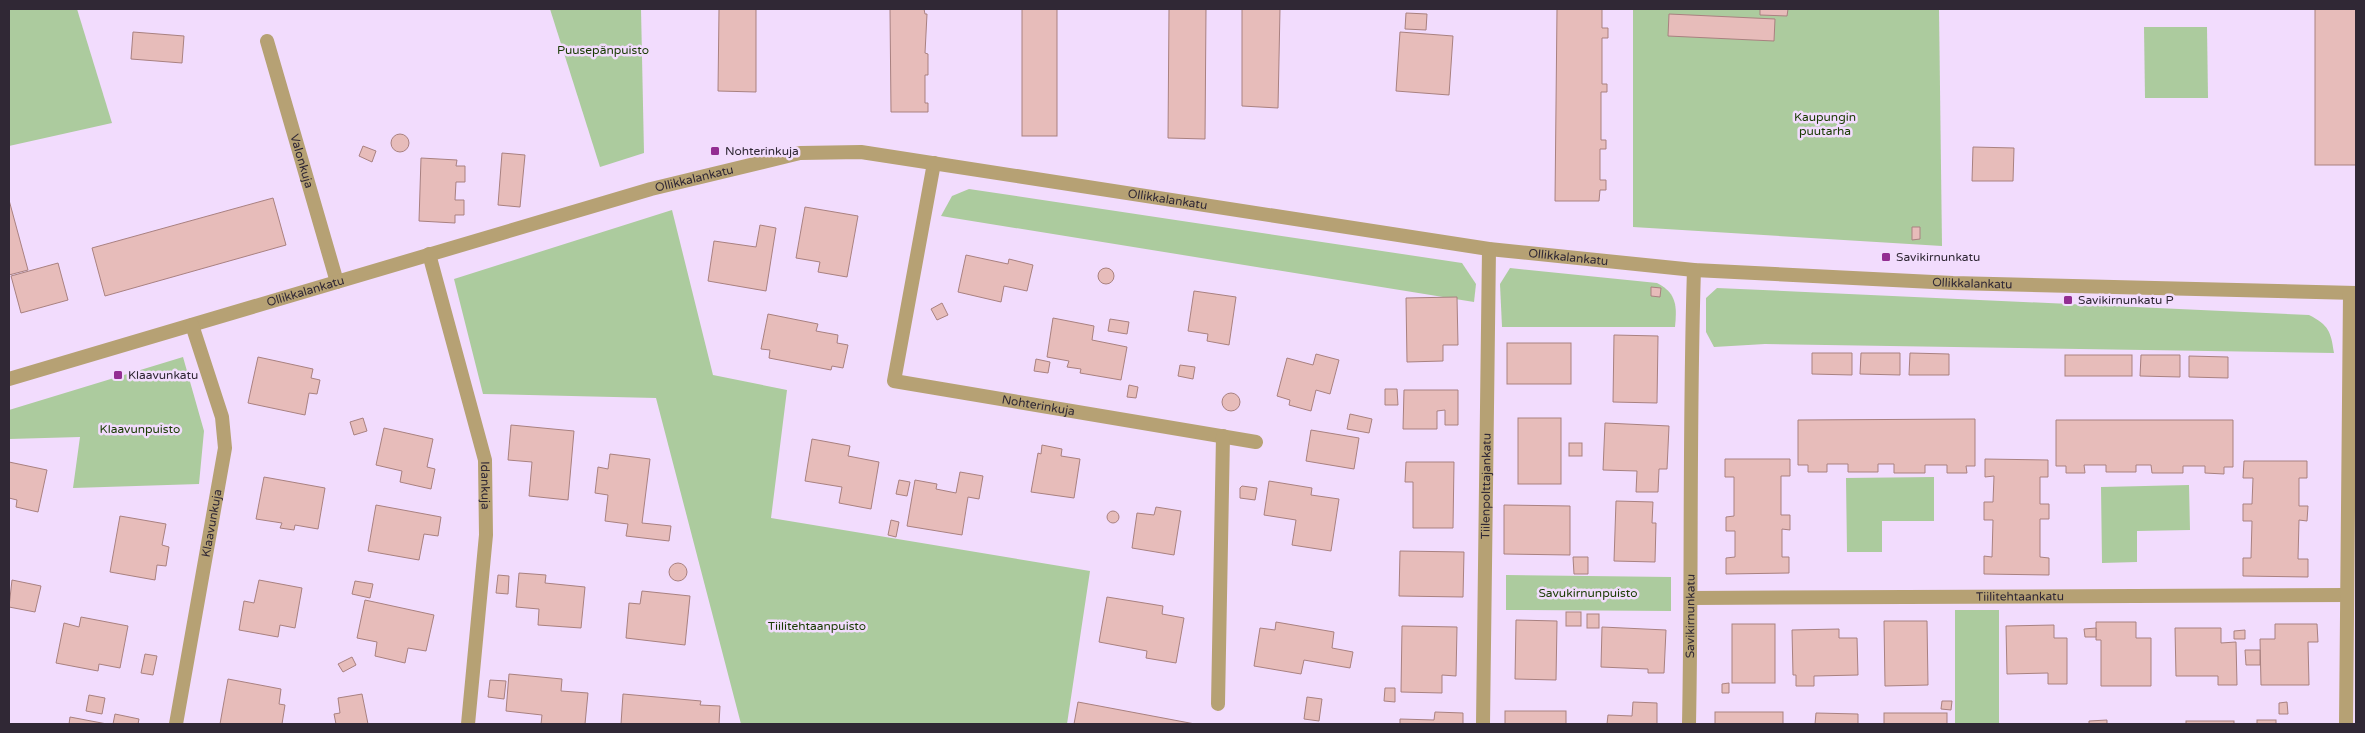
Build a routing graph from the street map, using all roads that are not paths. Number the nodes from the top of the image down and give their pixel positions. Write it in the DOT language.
graph roads {
  1 [pos="267,41"];
  2 [pos="934,163"];
  3 [pos="1490,249"];
  4 [pos="429,254"];
  5 [pos="1694,270"];
  6 [pos="337,282"];
  7 [pos="2353,293"];
  8 [pos="192,325"];
  9 [pos="9,379"];
  10 [pos="1223,436"];
  11 [pos="1256,442"];
  12 [pos="2346,595"];
  13 [pos="1692,598"];
  14 [pos="1218,704"];
  15 [pos="176,724"];
  16 [pos="468,724"];
  17 [pos="1483,724"];
  18 [pos="1689,724"];
  19 [pos="2346,724"];
  1 -- 6 [label="street, Valonkuja"];
  2 -- 3 [label="street, Ollikkalankatu"];
  2 -- 4 [label="street, Ollikkalankatu"];
  2 -- 10 [label="street, Nohterinkuja"];
  3 -- 5 [label="street, Ollikkalankatu"];
  3 -- 17 [label="street, Tiilenpolttajankatu"];
  4 -- 6 [label="street, Ollikkalankatu"];
  4 -- 16 [label="street, Idankuja"];
  5 -- 7 [label="street, Ollikkalankatu"];
  5 -- 13 [label="street, Savikirnunkatu"];
  6 -- 8 [label="street, Ollikkalankatu"];
  7 -- 12 [label="street"];
  8 -- 9 [label="street, Ollikkalankatu"];
  8 -- 15 [label="street, Klaavunkuja"];
  10 -- 11 [label="street, Nohterinkuja"];
  10 -- 14 [label="street"];
  12 -- 13 [label="street, Tiilitehtaankatu"];
  12 -- 19 [label="street"];
  13 -- 18 [label="street, Savikirnunkatu"];
}
